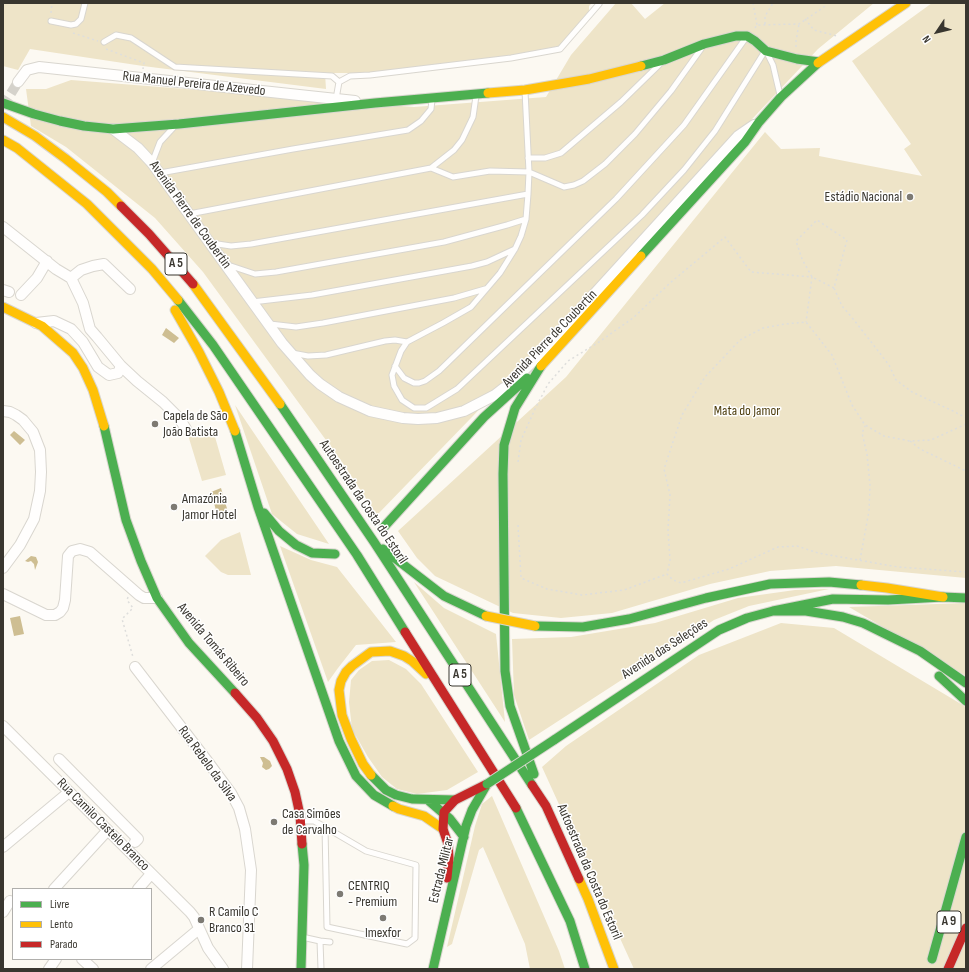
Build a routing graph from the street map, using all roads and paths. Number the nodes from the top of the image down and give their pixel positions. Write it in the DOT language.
graph roads {
  1 [pos="85,3"];
  2 [pos="753,3"];
  3 [pos="773,3"];
  4 [pos="826,3"];
  5 [pos="906,3"];
  6 [pos="599,4"];
  7 [pos="805,19"];
  8 [pos="51,21"];
  9 [pos="799,24"];
  10 [pos="757,25"];
  11 [pos="765,25"];
  12 [pos="747,36"];
  13 [pos="104,42"];
  14 [pos="848,42"];
  15 [pos="704,44"];
  16 [pos="766,51"];
  17 [pos="797,59"];
  18 [pos="664,60"];
  19 [pos="819,62"];
  20 [pos="18,82"];
  21 [pos="339,82"];
  22 [pos="525,90"];
  23 [pos="476,95"];
  24 [pos="781,97"];
  25 [pos="336,99"];
  26 [pos="432,99"];
  27 [pos="3,103"];
  28 [pos="375,103"];
  29 [pos="3,117"];
  30 [pos="759,122"];
  31 [pos="179,124"];
  32 [pos="114,129"];
  33 [pos="3,140"];
  34 [pos="528,158"];
  35 [pos="152,163"];
  36 [pos="431,168"];
  37 [pos="529,172"];
  38 [pos="160,173"];
  39 [pos="528,194"];
  40 [pos="189,214"];
  41 [pos="526,219"];
  42 [pos="3,227"];
  43 [pos="210,243"];
  44 [pos="515,248"];
  45 [pos="47,261"];
  46 [pos="226,264"];
  47 [pos="152,269"];
  48 [pos="812,277"];
  49 [pos="70,278"];
  50 [pos="834,288"];
  51 [pos="130,289"];
  52 [pos="485,289"];
  53 [pos="20,295"];
  54 [pos="252,302"];
  55 [pos="3,307"];
  56 [pos="806,322"];
  57 [pos="36,323"];
  58 [pos="269,324"];
  59 [pos="407,342"];
  60 [pos="289,352"];
  61 [pos="121,366"];
  62 [pos="395,366"];
  63 [pos="541,366"];
  64 [pos="3,411"];
  65 [pos="966,418"];
  66 [pos="966,424"];
  67 [pos="865,426"];
  68 [pos="186,429"];
  69 [pos="910,441"];
  70 [pos="517,469"];
  71 [pos="966,472"];
  72 [pos="258,507"];
  73 [pos="517,519"];
  74 [pos="383,528"];
  75 [pos="374,542"];
  76 [pos="335,554"];
  77 [pos="860,560"];
  78 [pos="3,568"];
  79 [pos="966,572"];
  80 [pos="667,574"];
  81 [pos="132,588"];
  82 [pos="3,594"];
  83 [pos="943,597"];
  84 [pos="157,598"];
  85 [pos="966,598"];
  86 [pos="773,611"];
  87 [pos="880,632"];
  88 [pos="918,661"];
  89 [pos="135,668"];
  90 [pos="966,683"];
  91 [pos="444,692"];
  92 [pos="966,694"];
  93 [pos="966,701"];
  94 [pos="5,732"];
  95 [pos="59,759"];
  96 [pos="487,784"];
  97 [pos="68,792"];
  98 [pos="428,800"];
  99 [pos="455,800"];
  100 [pos="546,806"];
  101 [pos="444,812"];
  102 [pos="300,821"];
  103 [pos="325,827"];
  104 [pos="443,828"];
  105 [pos="107,831"];
  106 [pos="966,837"];
  107 [pos="464,838"];
  108 [pos="135,842"];
  109 [pos="3,848"];
  110 [pos="127,850"];
  111 [pos="152,874"];
  112 [pos="55,888"];
  113 [pos="139,888"];
  114 [pos="9,900"];
  115 [pos="957,906"];
  116 [pos="3,912"];
  117 [pos="966,928"];
  118 [pos="199,929"];
  119 [pos="301,937"];
  120 [pos="440,938"];
  121 [pos="320,941"];
  122 [pos="330,942"];
  123 [pos="932,959"];
  124 [pos="55,960"];
  125 [pos="83,960"];
  126 [pos="49,969"];
  127 [pos="93,969"];
  128 [pos="151,969"];
  129 [pos="223,969"];
  130 [pos="247,969"];
  131 [pos="301,969"];
  132 [pos="321,969"];
  133 [pos="433,969"];
  134 [pos="585,969"];
  135 [pos="614,969"];
  136 [pos="928,969"];
  137 [pos="948,969"];
  1 -- 8 [label="lane"];
  2 -- 10 [label="path"];
  3 -- 11 [label="path"];
  4 -- 7 [label="path"];
  5 -- 14 [label="main road, Avenida Pierre de Coubertin"];
  6 -- 21 [label="lane"];
  7 -- 9 [label="path"];
  7 -- 14 [label="path"];
  9 -- 11 [label="path"];
  9 -- 17 [label="path"];
  10 -- 11 [label="path"];
  10 -- 12 [label="path"];
  12 -- 15 [label="main road"];
  12 -- 16 [label="main road"];
  12 -- 62 [label="lane"];
  13 -- 21 [label="lane"];
  14 -- 19 [label="main road, Avenida Pierre de Coubertin"];
  15 -- 18 [label="main road"];
  15 -- 37 [label="lane"];
  16 -- 17 [label="main road"];
  16 -- 24 [label="lane"];
  16 -- 62 [label="lane"];
  17 -- 19 [label="main road"];
  18 -- 22 [label="main road"];
  18 -- 34 [label="lane"];
  19 -- 24 [label="main road, Avenida Pierre de Coubertin"];
  20 -- 25 [label="street, Rua Manuel Pereira de Azevedo"];
  21 -- 25 [label="lane"];
  22 -- 23 [label="main road"];
  22 -- 34 [label="lane"];
  23 -- 26 [label="main road"];
  23 -- 36 [label="lane"];
  24 -- 30 [label="main road, Avenida Pierre de Coubertin"];
  25 -- 28 [label="street, Rua Manuel Pereira de Azevedo"];
  26 -- 28 [label="main road"];
  26 -- 38 [label="lane"];
  27 -- 32 [label="main road"];
  28 -- 31 [label="main road"];
  29 -- 75 [label="main road, Autoestrada da Costa do Estoril / A 5"];
  30 -- 60 [label="street, Avenida Pierre de Coubertin"];
  30 -- 63 [label="main road, Avenida Pierre de Coubertin"];
  31 -- 32 [label="main road"];
  31 -- 35 [label="lane"];
  32 -- 35 [label="street, Avenida Pierre de Coubertin"];
  33 -- 47 [label="main road, A 5"];
  34 -- 37 [label="lane"];
  35 -- 38 [label="street, Avenida Pierre de Coubertin"];
  36 -- 37 [label="lane"];
  36 -- 40 [label="lane"];
  37 -- 39 [label="lane"];
  38 -- 40 [label="street, Avenida Pierre de Coubertin"];
  39 -- 41 [label="lane"];
  39 -- 43 [label="lane"];
  40 -- 43 [label="street, Avenida Pierre de Coubertin"];
  41 -- 44 [label="lane"];
  41 -- 46 [label="lane"];
  42 -- 45 [label="street"];
  43 -- 46 [label="street, Avenida Pierre de Coubertin"];
  44 -- 52 [label="lane"];
  44 -- 54 [label="lane"];
  45 -- 49 [label="street"];
  45 -- 53 [label="street"];
  46 -- 54 [label="street, Avenida Pierre de Coubertin"];
  47 -- 72 [label="main road"];
  47 -- 91 [label="main road, A 5"];
  48 -- 50 [label="path"];
  48 -- 50 [label="path"];
  48 -- 56 [label="path"];
  48 -- 70 [label="path"];
  49 -- 51 [label="street"];
  49 -- 61 [label="street"];
  50 -- 65 [label="path"];
  52 -- 58 [label="lane"];
  52 -- 59 [label="lane"];
  54 -- 58 [label="street, Avenida Pierre de Coubertin"];
  55 -- 57 [label="main road, Avenida Tomás Ribeiro"];
  56 -- 67 [label="path"];
  56 -- 80 [label="path"];
  57 -- 61 [label="street"];
  57 -- 84 [label="main road, Avenida Tomás Ribeiro"];
  58 -- 60 [label="street, Avenida Pierre de Coubertin"];
  59 -- 60 [label="lane"];
  59 -- 62 [label="lane"];
  61 -- 68 [label="street"];
  63 -- 74 [label="main road"];
  63 -- 100 [label="main road"];
  64 -- 78 [label="street"];
  66 -- 69 [label="path"];
  67 -- 69 [label="path"];
  67 -- 77 [label="path"];
  69 -- 71 [label="path"];
  72 -- 76 [label="main road"];
  72 -- 104 [label="main road"];
  73 -- 80 [label="path"];
  75 -- 83 [label="main road, bridge"];
  75 -- 100 [label="main road, Autoestrada da Costa do Estoril / A 5"];
  77 -- 79 [label="path"];
  77 -- 80 [label="path"];
  81 -- 82 [label="street"];
  81 -- 84 [label="street"];
  81 -- 89 [label="path"];
  83 -- 85 [label="main road"];
  83 -- 86 [label="main road"];
  84 -- 102 [label="main road, Avenida Tomás Ribeiro"];
  86 -- 87 [label="main road, Avenida das Seleções"];
  86 -- 96 [label="main road, Avenida das Seleções, bridge"];
  87 -- 88 [label="main road, Avenida das Seleções"];
  87 -- 90 [label="main road, Avenida das Seleções"];
  89 -- 130 [label="street, Rua Rebelo da Silva"];
  91 -- 98 [label="main road"];
  91 -- 134 [label="main road, A 5"];
  92 -- 93 [label="main road"];
  94 -- 97 [label="street, Rua Camilo Castelo Branco"];
  95 -- 108 [label="street"];
  96 -- 99 [label="main road, Avenida das Seleções"];
  96 -- 107 [label="main road, Estrada Militar"];
  97 -- 105 [label="street, Rua Camilo Castelo Branco"];
  97 -- 109 [label="street"];
  98 -- 99 [label="main road"];
  98 -- 101 [label="main road"];
  99 -- 101 [label="main road"];
  100 -- 135 [label="main road, Autoestrada da Costa do Estoril / A 5"];
  101 -- 104 [label="main road, Estrada Militar"];
  101 -- 107 [label="main road"];
  102 -- 103 [label="lane"];
  102 -- 119 [label="main road, Avenida Tomás Ribeiro"];
  103 -- 103 [label="lane"];
  104 -- 120 [label="main road, Estrada Militar"];
  105 -- 110 [label="street, Rua Camilo Castelo Branco"];
  105 -- 112 [label="street"];
  106 -- 123 [label="main road"];
  107 -- 120 [label="main road, Estrada Militar"];
  108 -- 110 [label="lane"];
  110 -- 111 [label="street, Rua Camilo Castelo Branco"];
  111 -- 113 [label="street"];
  111 -- 118 [label="street, Rua Camilo Castelo Branco"];
  114 -- 116 [label="street"];
  115 -- 123 [label="main road, A 9"];
  117 -- 137 [label="main road, A 9"];
  118 -- 128 [label="street"];
  118 -- 129 [label="street, Rua Camilo Castelo Branco"];
  119 -- 121 [label="lane"];
  119 -- 131 [label="main road, Avenida Tomás Ribeiro"];
  120 -- 133 [label="main road, Estrada Militar"];
  121 -- 122 [label="lane"];
  121 -- 132 [label="lane"];
  123 -- 136 [label="main road, A 9"];
  124 -- 126 [label="street"];
  125 -- 127 [label="street"];
}
